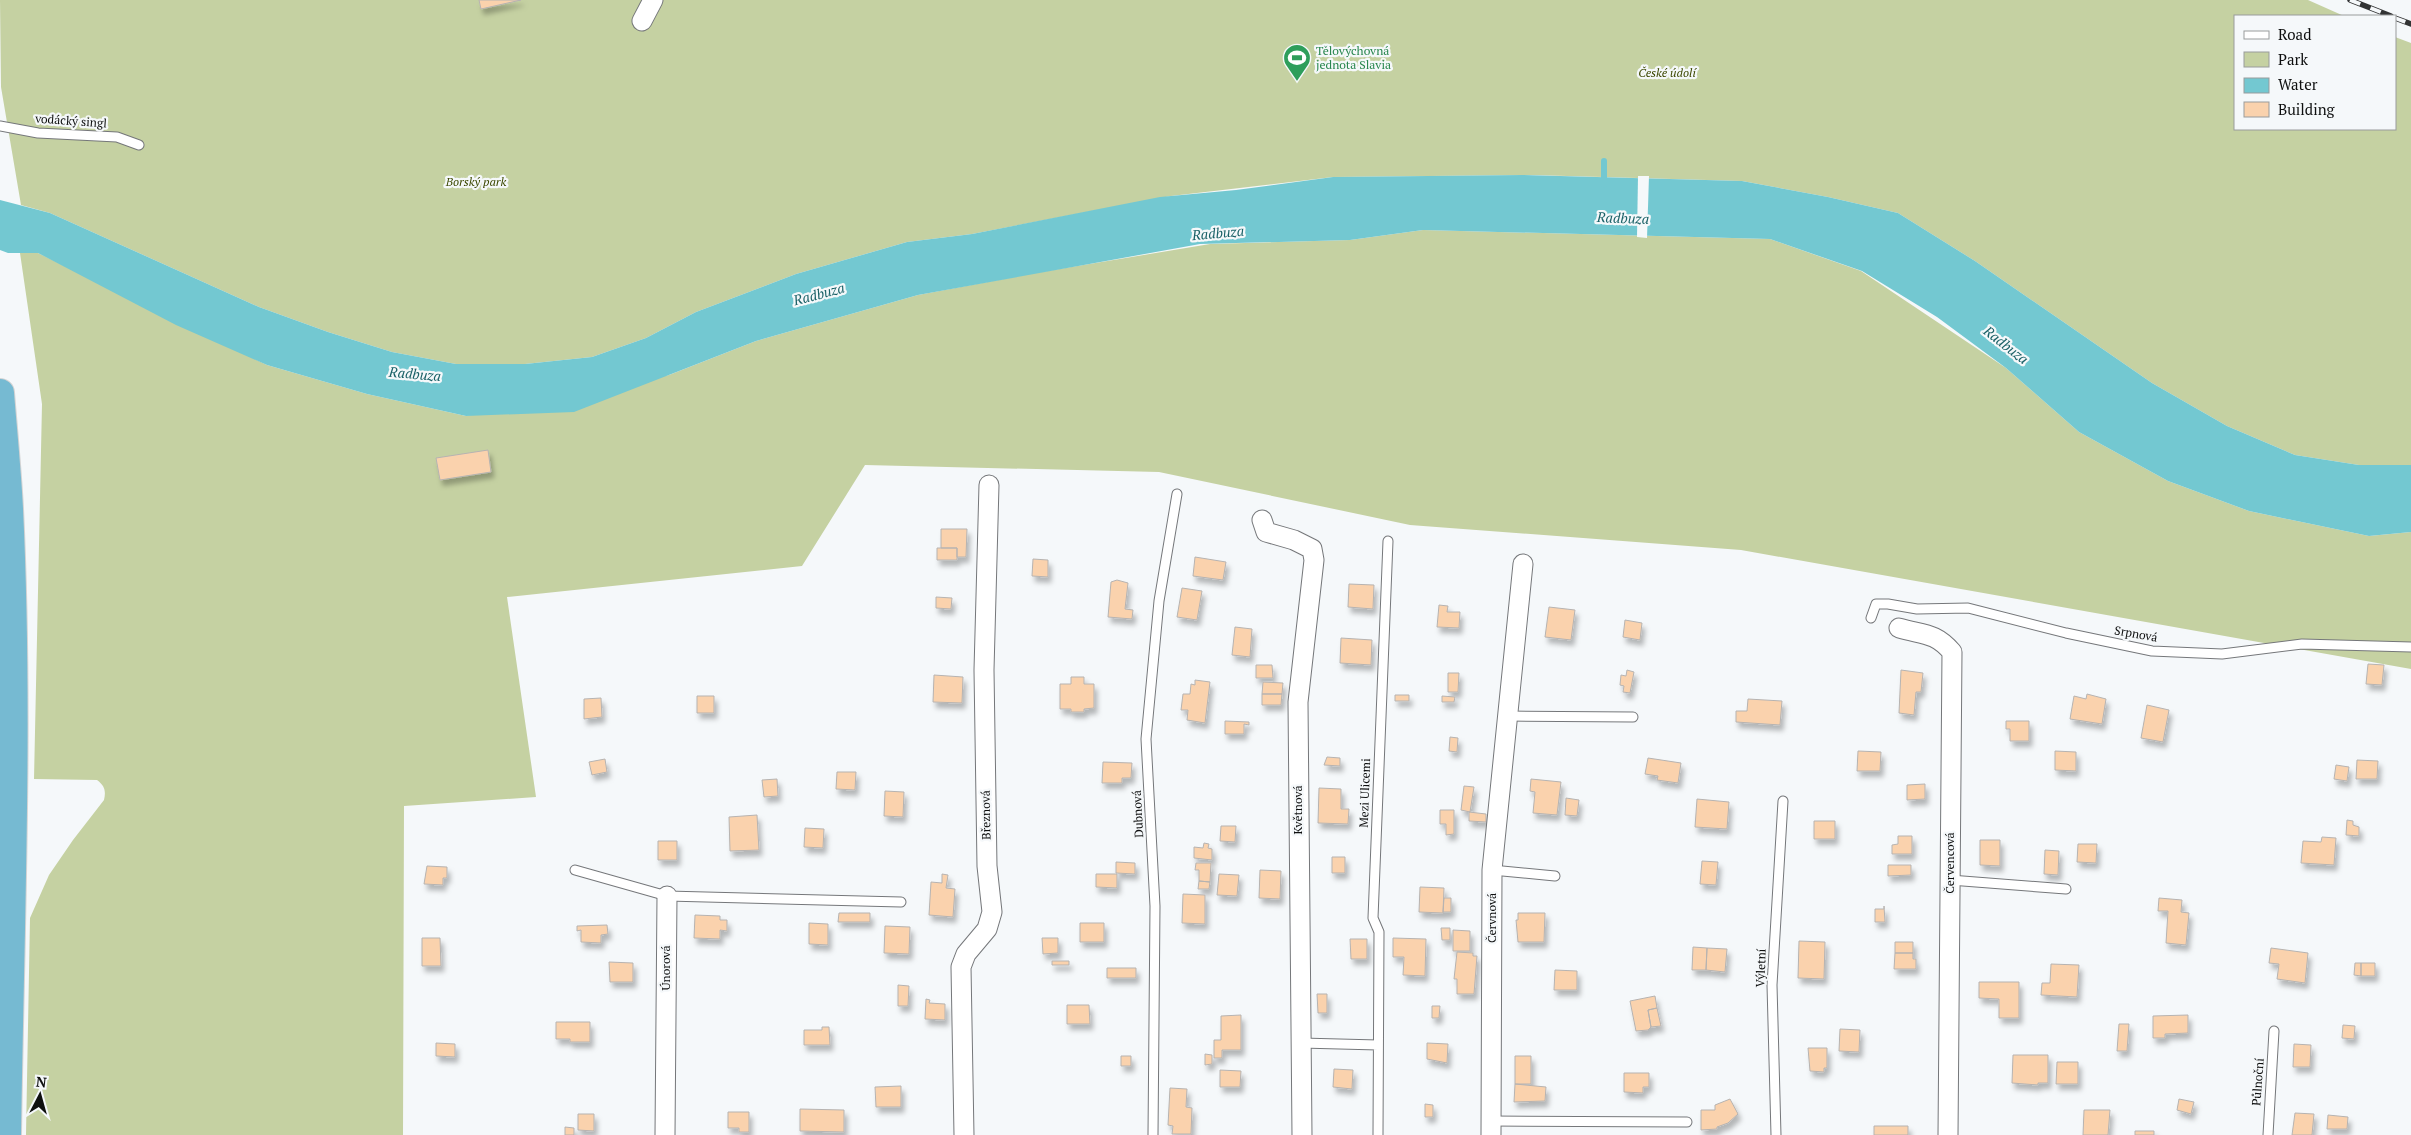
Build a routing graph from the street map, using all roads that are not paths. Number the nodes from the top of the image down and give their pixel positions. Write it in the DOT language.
graph roads {
  1 [pos="653,0"];
  2 [pos="642,21"];
  3 [pos="0,126"];
  4 [pos="139,145"];
  5 [pos="0,393"];
  6 [pos="989,485"];
  7 [pos="1177,494"];
  8 [pos="1262,520"];
  9 [pos="1388,541"];
  10 [pos="1523,564"];
  11 [pos="1871,618"];
  12 [pos="1899,628"];
  13 [pos="2411,648"];
  14 [pos="1508,716"];
  15 [pos="1633,717"];
  16 [pos="1783,801"];
  17 [pos="575,870"];
  18 [pos="1492,870"];
  19 [pos="1555,876"];
  20 [pos="1950,880"];
  21 [pos="2066,889"];
  22 [pos="667,896"];
  23 [pos="901,902"];
  24 [pos="2274,1031"];
  25 [pos="1302,1044"];
  26 [pos="1378,1044"];
  27 [pos="1687,1122"];
  28 [pos="1491,1128"];
  29 [pos="7,1135"];
  30 [pos="665,1135"];
  31 [pos="964,1135"];
  32 [pos="1153,1135"];
  33 [pos="1302,1135"];
  34 [pos="1378,1135"];
  35 [pos="1776,1135"];
  36 [pos="1948,1135"];
  37 [pos="2268,1135"];
  1 -- 2 [label="street"];
  3 -- 4 [label="lane, vodácký singl"];
  5 -- 29 [label="highway"];
  6 -- 31 [label="street, Březnová"];
  7 -- 32 [label="lane, Dubnová"];
  8 -- 25 [label="street, Květnová"];
  9 -- 26 [label="lane, Mezi Ulicemi"];
  10 -- 14 [label="street, Červnová"];
  11 -- 13 [label="lane, Srpnová"];
  12 -- 20 [label="street, Červencová"];
  14 -- 15 [label="lane"];
  14 -- 18 [label="street, Červnová"];
  16 -- 35 [label="lane, Výletní"];
  17 -- 22 [label="lane"];
  18 -- 19 [label="lane"];
  18 -- 28 [label="street, Červnová"];
  20 -- 21 [label="lane"];
  20 -- 36 [label="street, Červencová"];
  22 -- 23 [label="lane"];
  22 -- 30 [label="street, Únorová"];
  24 -- 37 [label="lane, Půlnoční"];
  25 -- 26 [label="lane"];
  25 -- 33 [label="street, Květnová"];
  26 -- 34 [label="lane, Mezi Ulicemi"];
  27 -- 28 [label="lane, Červnová"];
}
